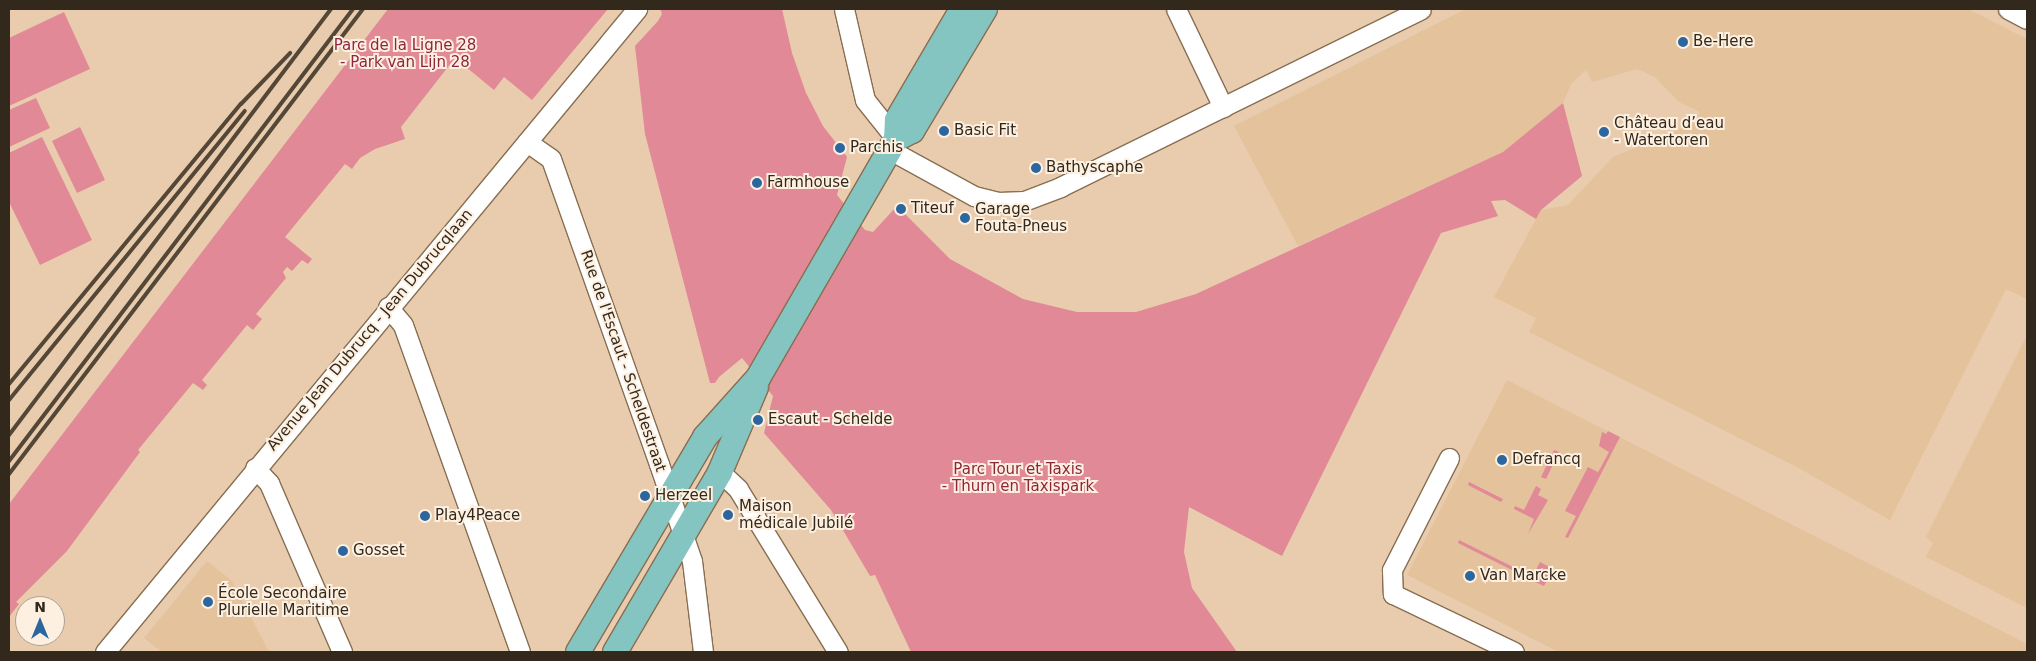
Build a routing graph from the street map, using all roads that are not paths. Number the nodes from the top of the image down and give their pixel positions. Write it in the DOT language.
graph roads {
  1 [pos="637,9"];
  2 [pos="844,9"];
  3 [pos="962,9"];
  4 [pos="984,9"];
  5 [pos="1176,9"];
  6 [pos="1418,9"];
  7 [pos="2008,9"];
  8 [pos="2027,19"];
  9 [pos="1223,107"];
  10 [pos="528,142"];
  11 [pos="893,145"];
  12 [pos="388,307"];
  13 [pos="758,378"];
  14 [pos="1449,458"];
  15 [pos="255,468"];
  16 [pos="720,472"];
  17 [pos="670,495"];
  18 [pos="683,536"];
  19 [pos="105,652"];
  20 [pos="342,652"];
  21 [pos="520,652"];
  22 [pos="578,652"];
  23 [pos="615,652"];
  24 [pos="703,652"];
  25 [pos="838,652"];
  26 [pos="1514,652"];
  1 -- 10 [label="street, Avenue Jean Dubrucq - Jean Dubrucqlaan"];
  2 -- 11 [label="street"];
  3 -- 11 [label="main road"];
  4 -- 11 [label="main road"];
  5 -- 9 [label="street"];
  6 -- 9 [label="street"];
  7 -- 8 [label="street"];
  9 -- 11 [label="street"];
  10 -- 12 [label="street, Avenue Jean Dubrucq - Jean Dubrucqlaan"];
  10 -- 17 [label="street, Rue de l'Escaut - Scheldestraat"];
  11 -- 13 [label="main road"];
  12 -- 15 [label="street, Avenue Jean Dubrucq - Jean Dubrucqlaan"];
  12 -- 21 [label="street"];
  13 -- 16 [label="main road"];
  13 -- 17 [label="main road"];
  14 -- 26 [label="street"];
  15 -- 19 [label="street, Avenue Jean Dubrucq - Jean Dubrucqlaan"];
  15 -- 20 [label="street"];
  16 -- 18 [label="main road"];
  16 -- 25 [label="street"];
  17 -- 18 [label="street, Rue de l'Escaut - Scheldestraat"];
  17 -- 22 [label="main road"];
  18 -- 23 [label="main road"];
  18 -- 24 [label="street, Rue de l'Escaut - Scheldestraat"];
}
